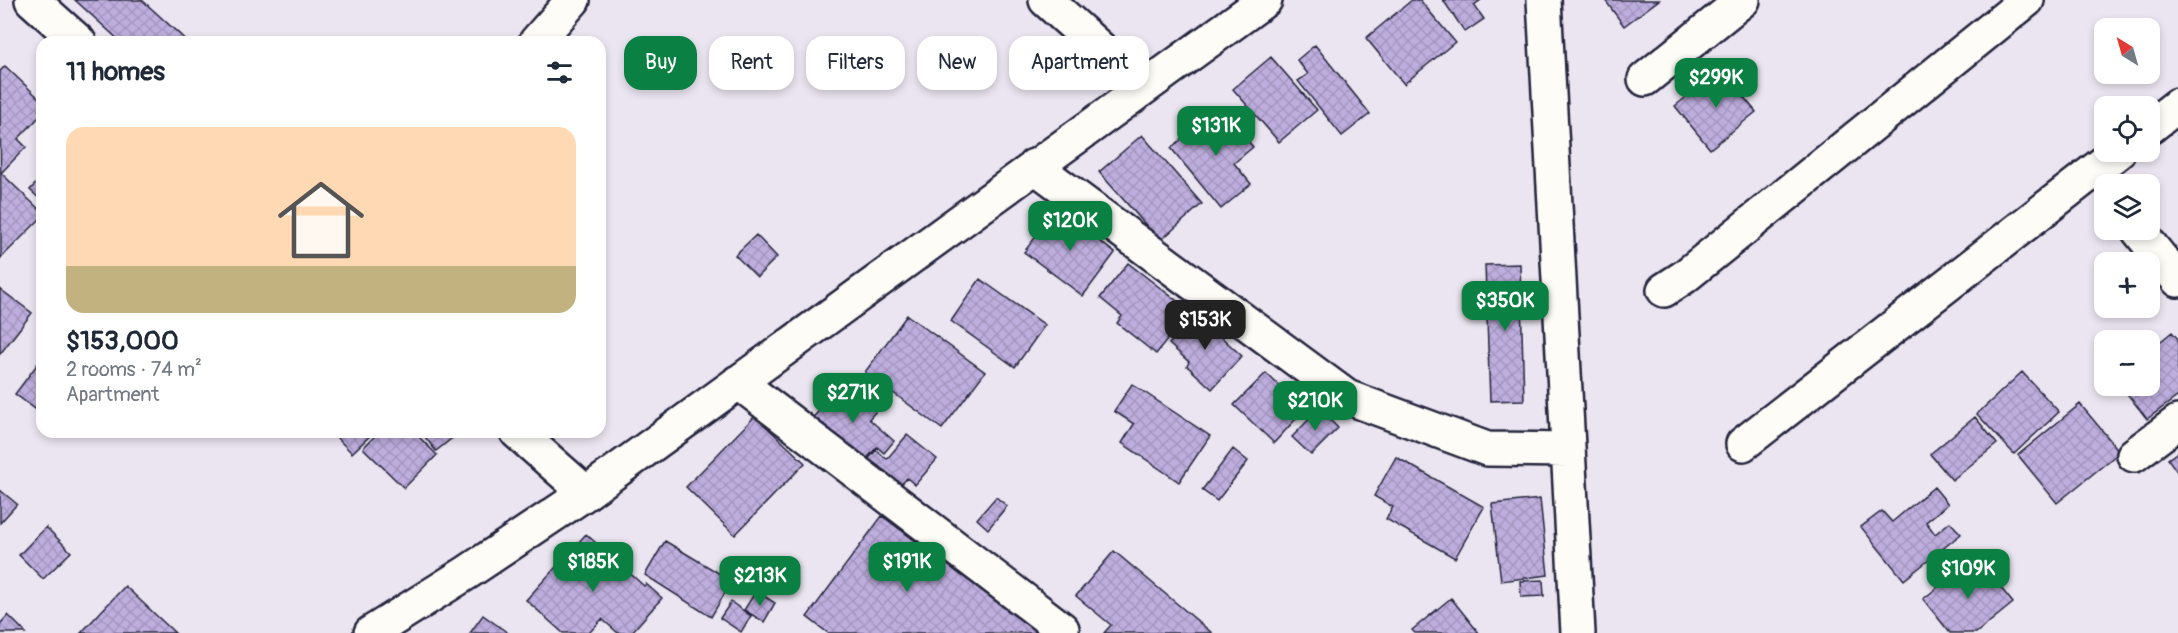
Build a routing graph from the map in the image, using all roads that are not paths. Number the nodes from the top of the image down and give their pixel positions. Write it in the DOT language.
graph roads {
  1 [pos="32,0"];
  2 [pos="573,0"];
  3 [pos="1046,0"];
  4 [pos="1265,0"];
  5 [pos="1544,0"];
  6 [pos="1743,0"];
  7 [pos="2026,0"];
  8 [pos="72,36"];
  9 [pos="541,36"];
  10 [pos="1086,36"];
  11 [pos="1645,79"];
  12 [pos="1149,83"];
  13 [pos="1139,90"];
  14 [pos="2178,105"];
  15 [pos="2160,119"];
  16 [pos="1034,166"];
  17 [pos="2094,183"];
  18 [pos="2146,240"];
  19 [pos="2178,280"];
  20 [pos="1664,290"];
  21 [pos="738,382"];
  22 [pos="2178,422"];
  23 [pos="524,438"];
  24 [pos="1743,444"];
  25 [pos="1568,450"];
  26 [pos="2134,455"];
  27 [pos="586,493"];
  28 [pos="1062,629"];
  29 [pos="371,633"];
  30 [pos="1578,633"];
  1 -- 8 [label="street"];
  2 -- 9 [label="street"];
  3 -- 10 [label="street"];
  4 -- 12 [label="street"];
  5 -- 25 [label="street"];
  6 -- 11 [label="street"];
  7 -- 20 [label="street"];
  13 -- 16 [label="street"];
  14 -- 15 [label="street"];
  16 -- 21 [label="street"];
  16 -- 25 [label="street"];
  17 -- 24 [label="street"];
  18 -- 19 [label="street"];
  21 -- 27 [label="street"];
  21 -- 28 [label="street"];
  22 -- 26 [label="street"];
  23 -- 27 [label="street"];
  25 -- 30 [label="street"];
  27 -- 29 [label="street"];
}
